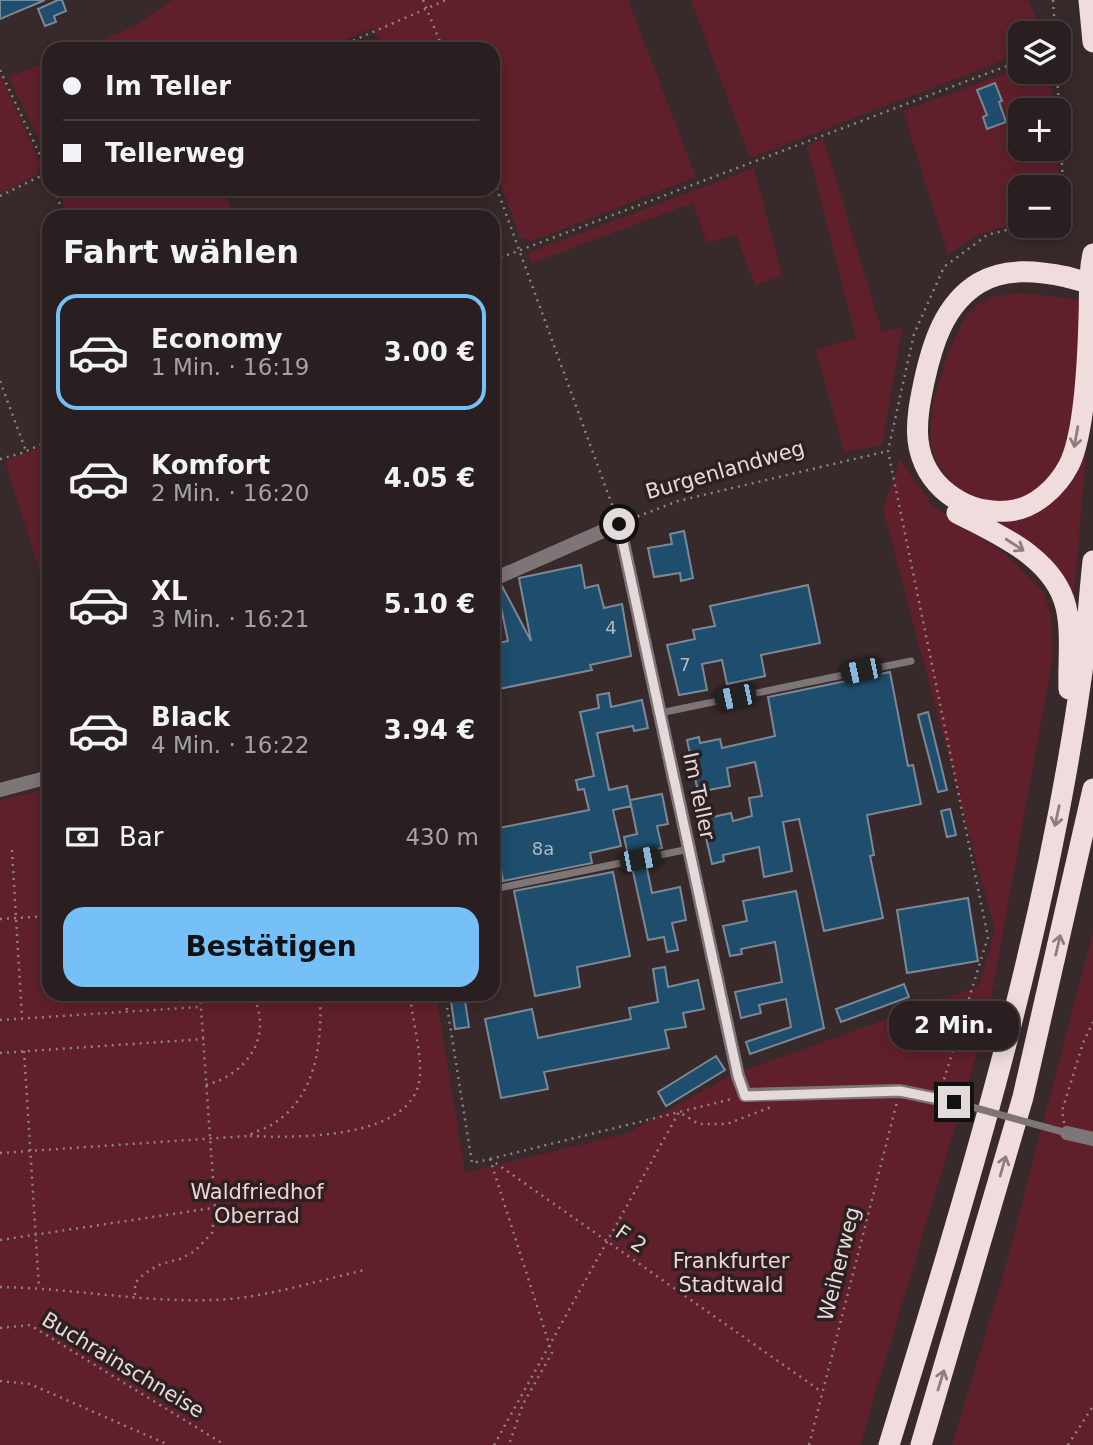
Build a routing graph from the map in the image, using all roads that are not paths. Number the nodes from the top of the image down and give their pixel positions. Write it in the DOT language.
graph roads {
  1 [pos="1089,0"];
  2 [pos="1093,42"];
  3 [pos="1093,254"];
  4 [pos="1067,272"];
  5 [pos="1093,275"];
  6 [pos="1093,284"];
  7 [pos="1093,561"];
  8 [pos="500,576"];
  9 [pos="911,660"];
  10 [pos="660,713"];
  11 [pos="1069,748"];
  12 [pos="42,779"];
  13 [pos="0,790"];
  14 [pos="1092,796"];
  15 [pos="689,849"];
  16 [pos="500,888"];
  17 [pos="954,1102"];
  18 [pos="1067,1133"];
  19 [pos="1093,1139"];
  20 [pos="889,1445"];
  21 [pos="921,1445"];
  1 -- 2 [label="highway"];
  3 -- 4 [label="highway, one-way"];
  4 -- 5 [label="highway"];
  4 -- 6 [label="highway, bridge"];
  4 -- 11 [label="highway, one-way"];
  7 -- 11 [label="highway"];
  8 -- 10 [label="street, Im Teller"];
  9 -- 10 [label="lane"];
  10 -- 15 [label="street, Im Teller"];
  11 -- 20 [label="highway, one-way"];
  12 -- 13 [label="street"];
  21 -- 14 [label="highway, one-way"];
  15 -- 16 [label="lane"];
  15 -- 17 [label="street, Im Teller"];
  17 -- 18 [label="lane, bridge"];
  18 -- 19 [label="street"];
}
